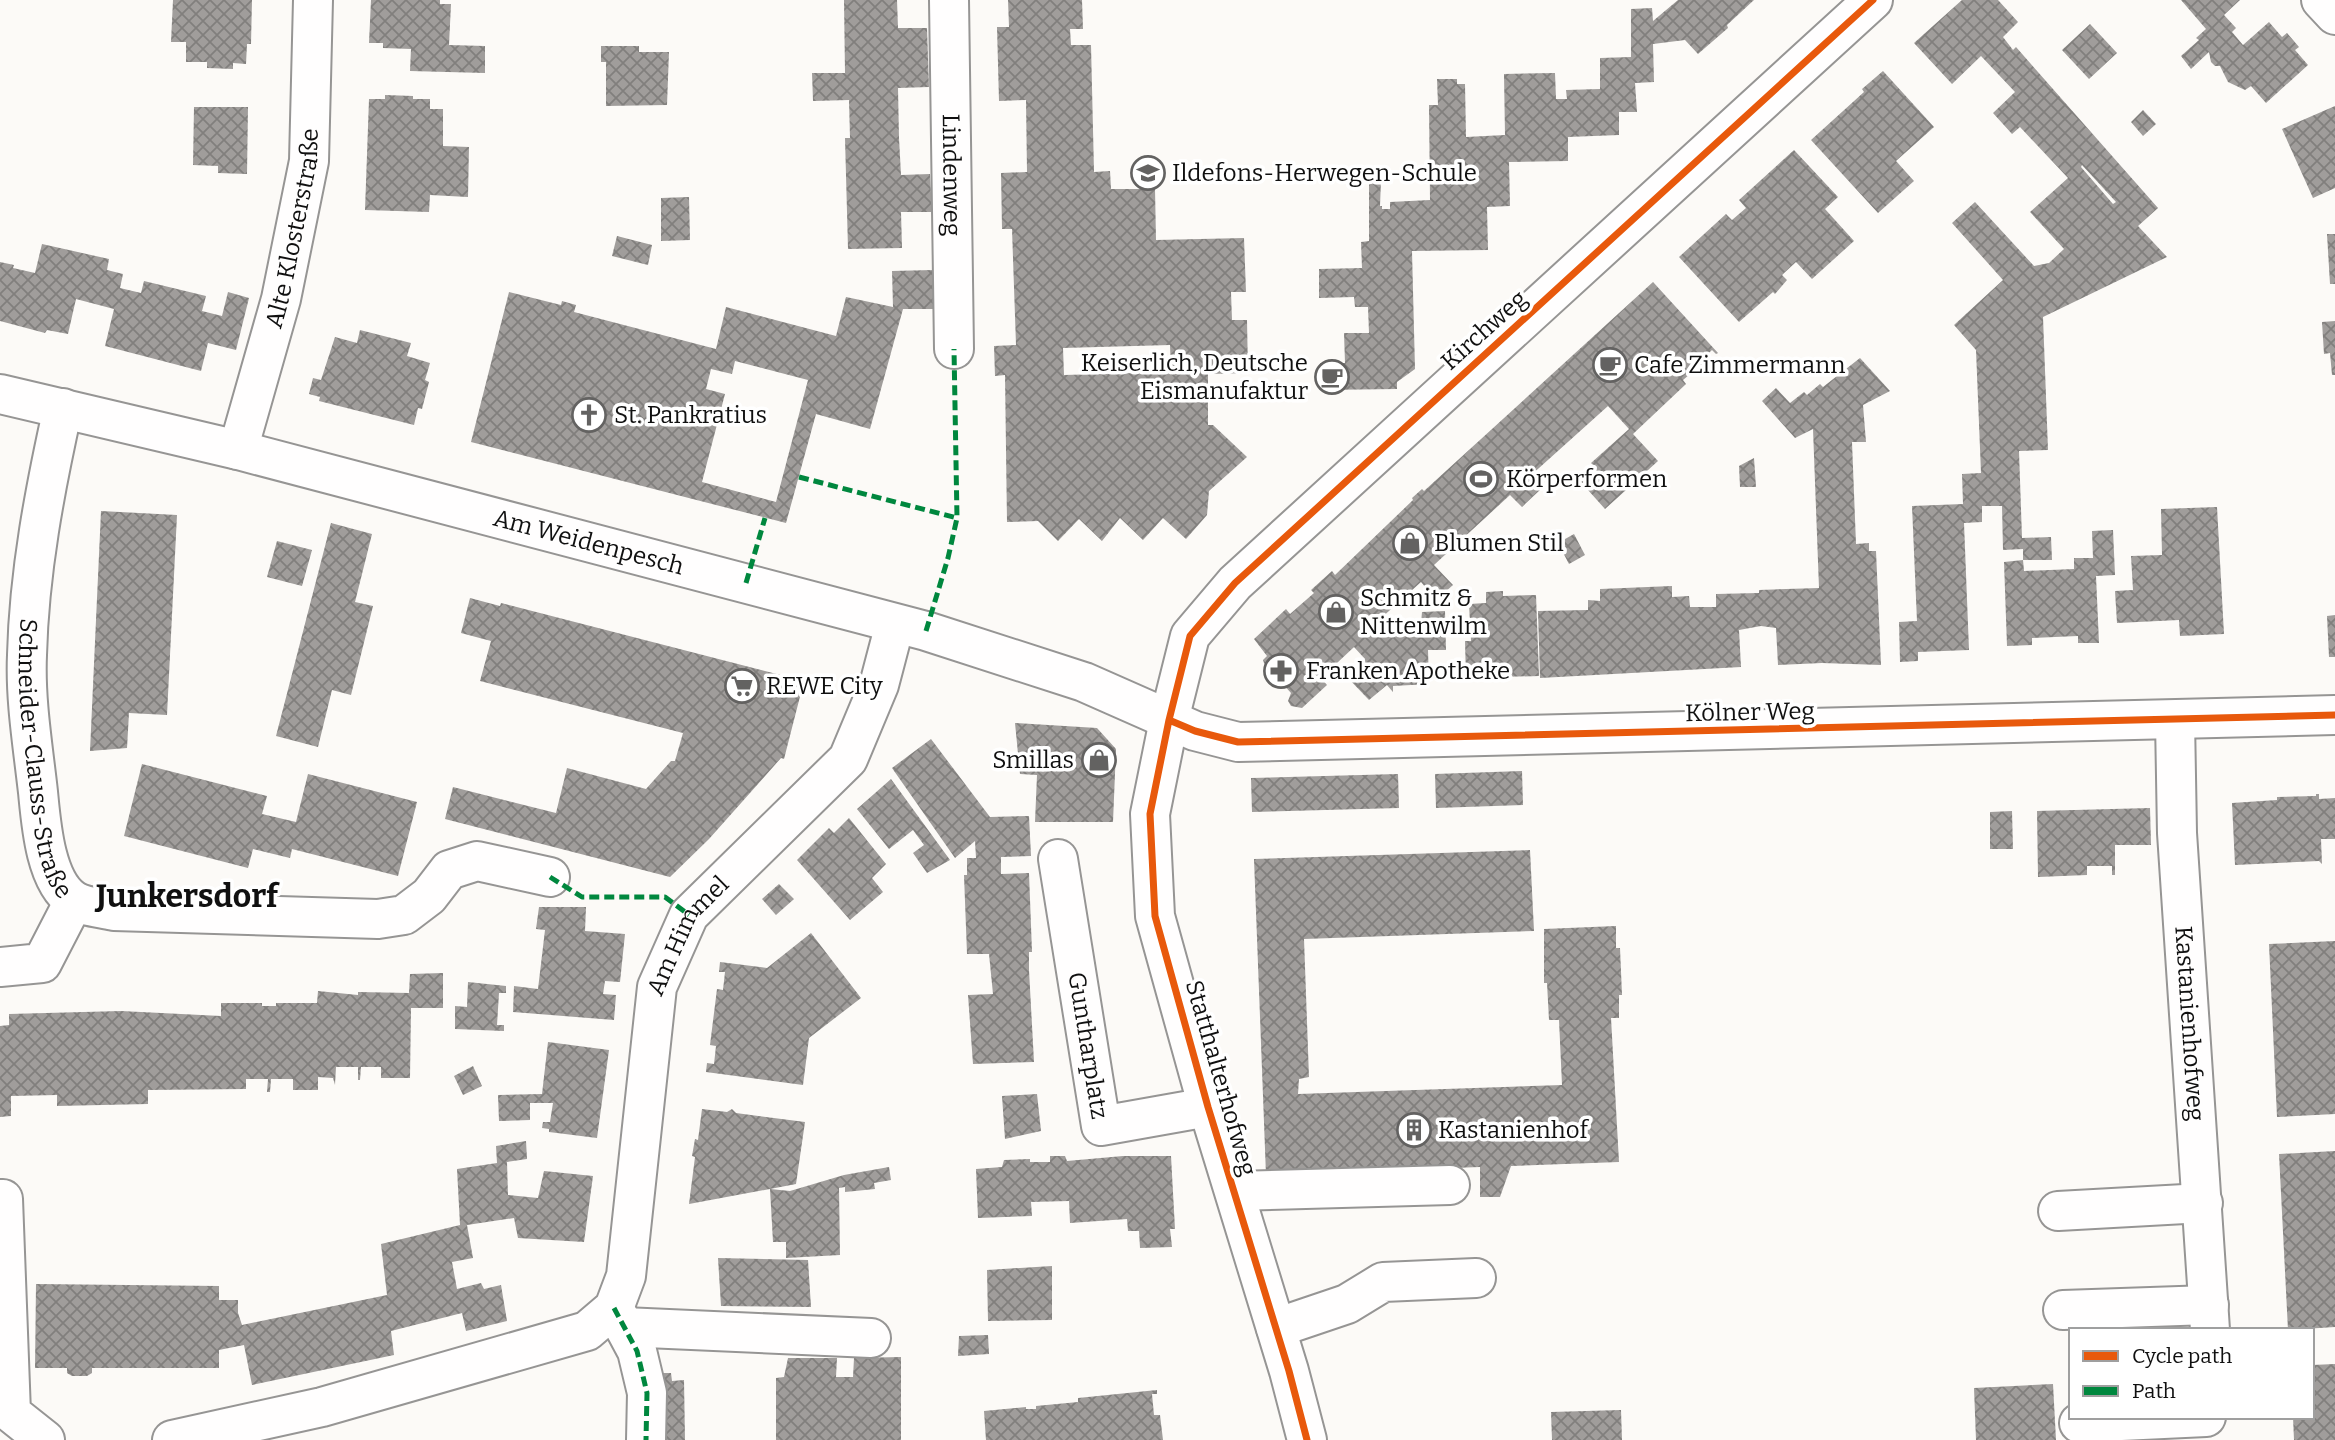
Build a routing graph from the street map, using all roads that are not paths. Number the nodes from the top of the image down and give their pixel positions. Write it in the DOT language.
graph roads {
  1 [pos="313,0"];
  2 [pos="948,0"];
  3 [pos="1873,0"];
  4 [pos="2321,0"];
  5 [pos="2335,15"];
  6 [pos="954,349"];
  7 [pos="0,394"];
  8 [pos="63,408"];
  9 [pos="238,450"];
  10 [pos="895,624"];
  11 [pos="2335,715"];
  12 [pos="1169,720"];
  13 [pos="2175,720"];
  14 [pos="1058,859"];
  15 [pos="550,877"];
  16 [pos="74,901"];
  17 [pos="0,967"];
  18 [pos="1208,1107"];
  19 [pos="1450,1185"];
  20 [pos="1235,1191"];
  21 [pos="0,1199"];
  22 [pos="2203,1203"];
  23 [pos="2058,1211"];
  24 [pos="1476,1278"];
  25 [pos="2063,1310"];
  26 [pos="2210,1317"];
  27 [pos="619,1318"];
  28 [pos="1276,1328"];
  29 [pos="871,1338"];
  30 [pos="2164,1419"];
  31 [pos="2216,1419"];
  32 [pos="2079,1423"];
  33 [pos="44,1440"];
  34 [pos="172,1440"];
  35 [pos="646,1440"];
  36 [pos="1307,1440"];
  37 [pos="2217,1440"];
  1 -- 9 [label="street, Alte Klosterstraße"];
  2 -- 6 [label="street, Lindenweg"];
  3 -- 12 [label="street, Kirchweg"];
  4 -- 5 [label="street"];
  7 -- 8 [label="street, Am Weidenpesch"];
  8 -- 9 [label="street, Am Weidenpesch"];
  8 -- 16 [label="street, Schneider-Clauss-Straße"];
  9 -- 10 [label="street, Am Weidenpesch"];
  10 -- 12 [label="street, Am Weidenpesch"];
  10 -- 27 [label="street, Am Himmel"];
  11 -- 13 [label="street, Kölner Weg"];
  12 -- 13 [label="street, Kölner Weg"];
  12 -- 18 [label="street, Statthalterhofweg"];
  13 -- 22 [label="street, Kastanienhofweg"];
  14 -- 18 [label="street, Guntharplatz"];
  15 -- 16 [label="street, Schneider-Clauss-Straße"];
  16 -- 17 [label="street"];
  18 -- 20 [label="street, Statthalterhofweg"];
  19 -- 20 [label="street"];
  20 -- 28 [label="street, Statthalterhofweg"];
  21 -- 33 [label="street"];
  22 -- 23 [label="street"];
  22 -- 26 [label="street, Kastanienhofweg"];
  24 -- 28 [label="street"];
  25 -- 26 [label="street"];
  27 -- 29 [label="street"];
  27 -- 34 [label="street"];
  27 -- 35 [label="street"];
  28 -- 36 [label="street, Statthalterhofweg"];
  30 -- 32 [label="street"];
  31 -- 37 [label="street"];
}
